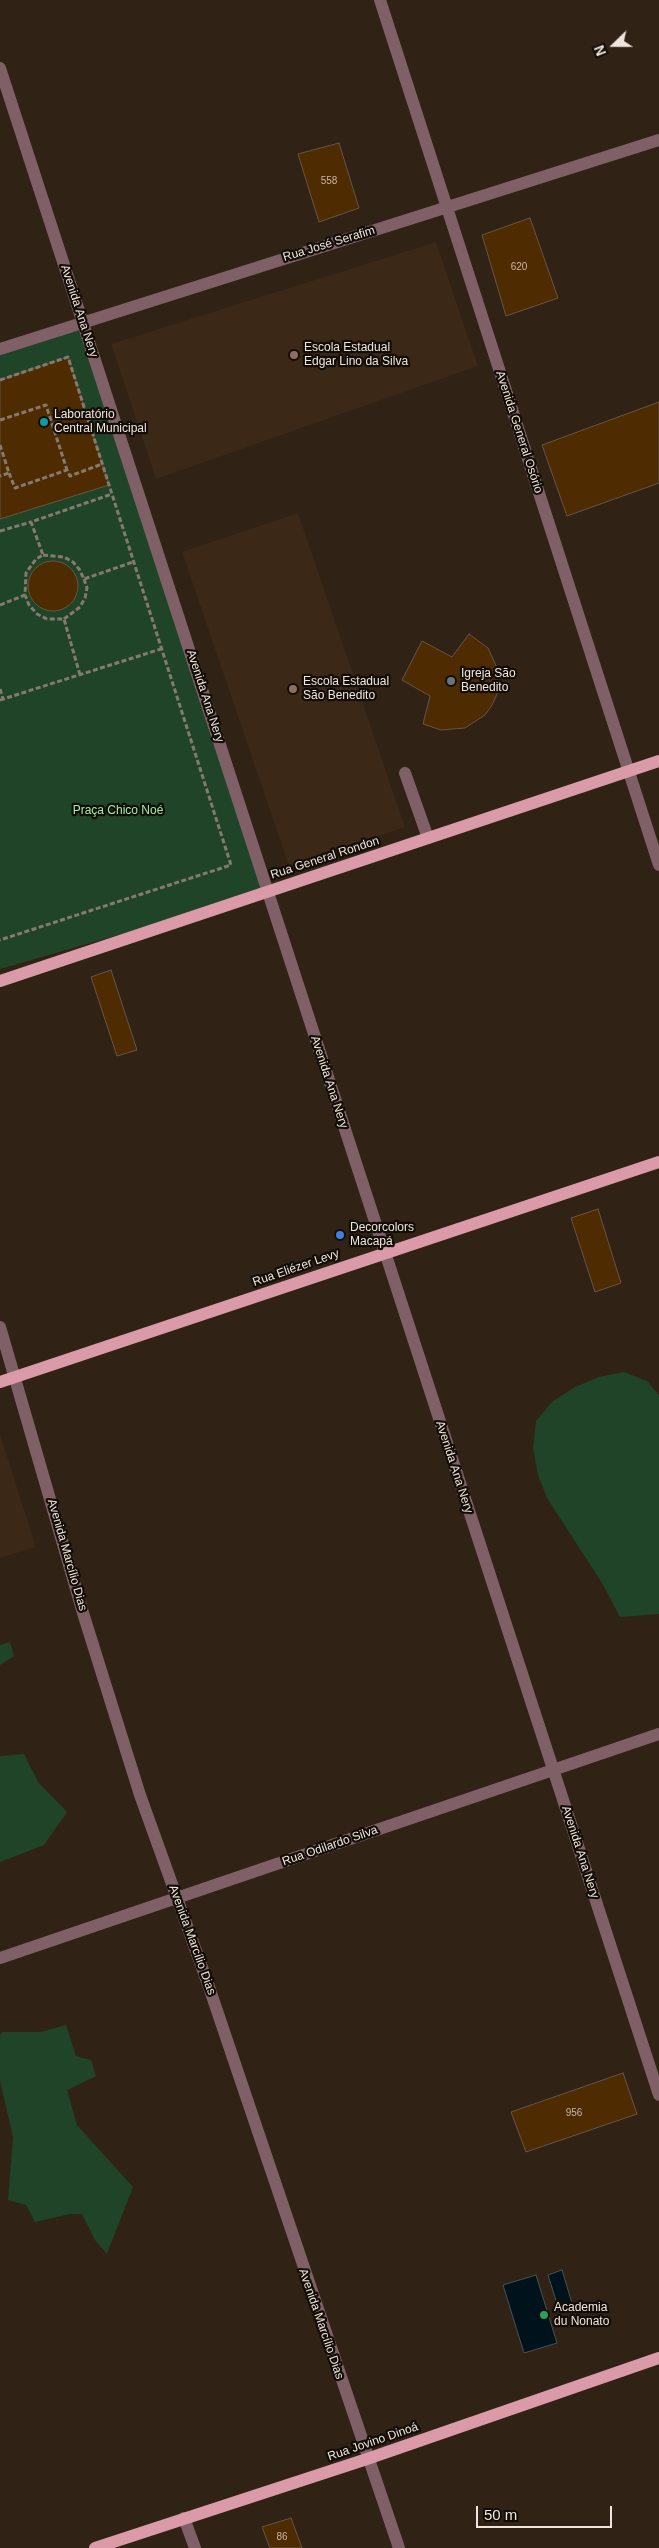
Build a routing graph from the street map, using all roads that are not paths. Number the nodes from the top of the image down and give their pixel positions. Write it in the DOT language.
graph roads {
  1 [pos="380,0"];
  2 [pos="0,68"];
  3 [pos="659,140"];
  4 [pos="446,207"];
  5 [pos="82,321"];
  6 [pos="0,349"];
  7 [pos="659,761"];
  8 [pos="627,772"];
  9 [pos="405,773"];
  10 [pos="428,838"];
  11 [pos="659,865"];
  12 [pos="268,892"];
  13 [pos="0,982"];
  14 [pos="659,1162"];
  15 [pos="384,1253"];
  16 [pos="0,1327"];
  17 [pos="16,1377"];
  18 [pos="0,1382"];
  19 [pos="659,1734"];
  20 [pos="552,1769"];
  21 [pos="177,1899"];
  22 [pos="0,1958"];
  23 [pos="659,2095"];
  24 [pos="659,2358"];
  25 [pos="367,2459"];
  26 [pos="184,2518"];
  27 [pos="95,2548"];
  28 [pos="195,2548"];
  29 [pos="399,2548"];
  1 -- 4 [label="street, Avenida General Osório"];
  2 -- 5 [label="street, Avenida Ana Nery"];
  3 -- 4 [label="street, Rua José Serafim"];
  4 -- 5 [label="street, Rua José Serafim"];
  4 -- 8 [label="street, Avenida General Osório"];
  5 -- 6 [label="street, Rua José Serafim"];
  5 -- 12 [label="street, Avenida Ana Nery"];
  7 -- 8 [label="main road, Rua General Rondon"];
  8 -- 10 [label="main road, Rua General Rondon"];
  8 -- 11 [label="street, Avenida General Osório"];
  9 -- 10 [label="street"];
  10 -- 12 [label="main road, Rua General Rondon"];
  12 -- 13 [label="main road, Rua General Rondon"];
  12 -- 15 [label="street, Avenida Ana Nery"];
  14 -- 15 [label="main road, Rua Eliézer Levy"];
  15 -- 17 [label="main road, Rua Eliézer Levy"];
  15 -- 20 [label="street, Avenida Ana Nery"];
  16 -- 17 [label="street, Avenida Marcílio Dias"];
  17 -- 18 [label="main road, Rua Eliézer Levy"];
  17 -- 21 [label="street, Avenida Marcílio Dias"];
  19 -- 20 [label="street, Rua Odilardo Silva"];
  20 -- 21 [label="street, Rua Odilardo Silva"];
  20 -- 23 [label="street, Avenida Ana Nery"];
  21 -- 22 [label="street, Rua Odilardo Silva"];
  21 -- 25 [label="street, Avenida Marcílio Dias"];
  24 -- 25 [label="main road, Rua Jovino Dinoá"];
  25 -- 26 [label="main road, Rua Jovino Dinoá"];
  25 -- 29 [label="street, Avenida Marcílio Dias"];
  26 -- 27 [label="main road, Rua Jovino Dinoá"];
  26 -- 28 [label="street"];
}
